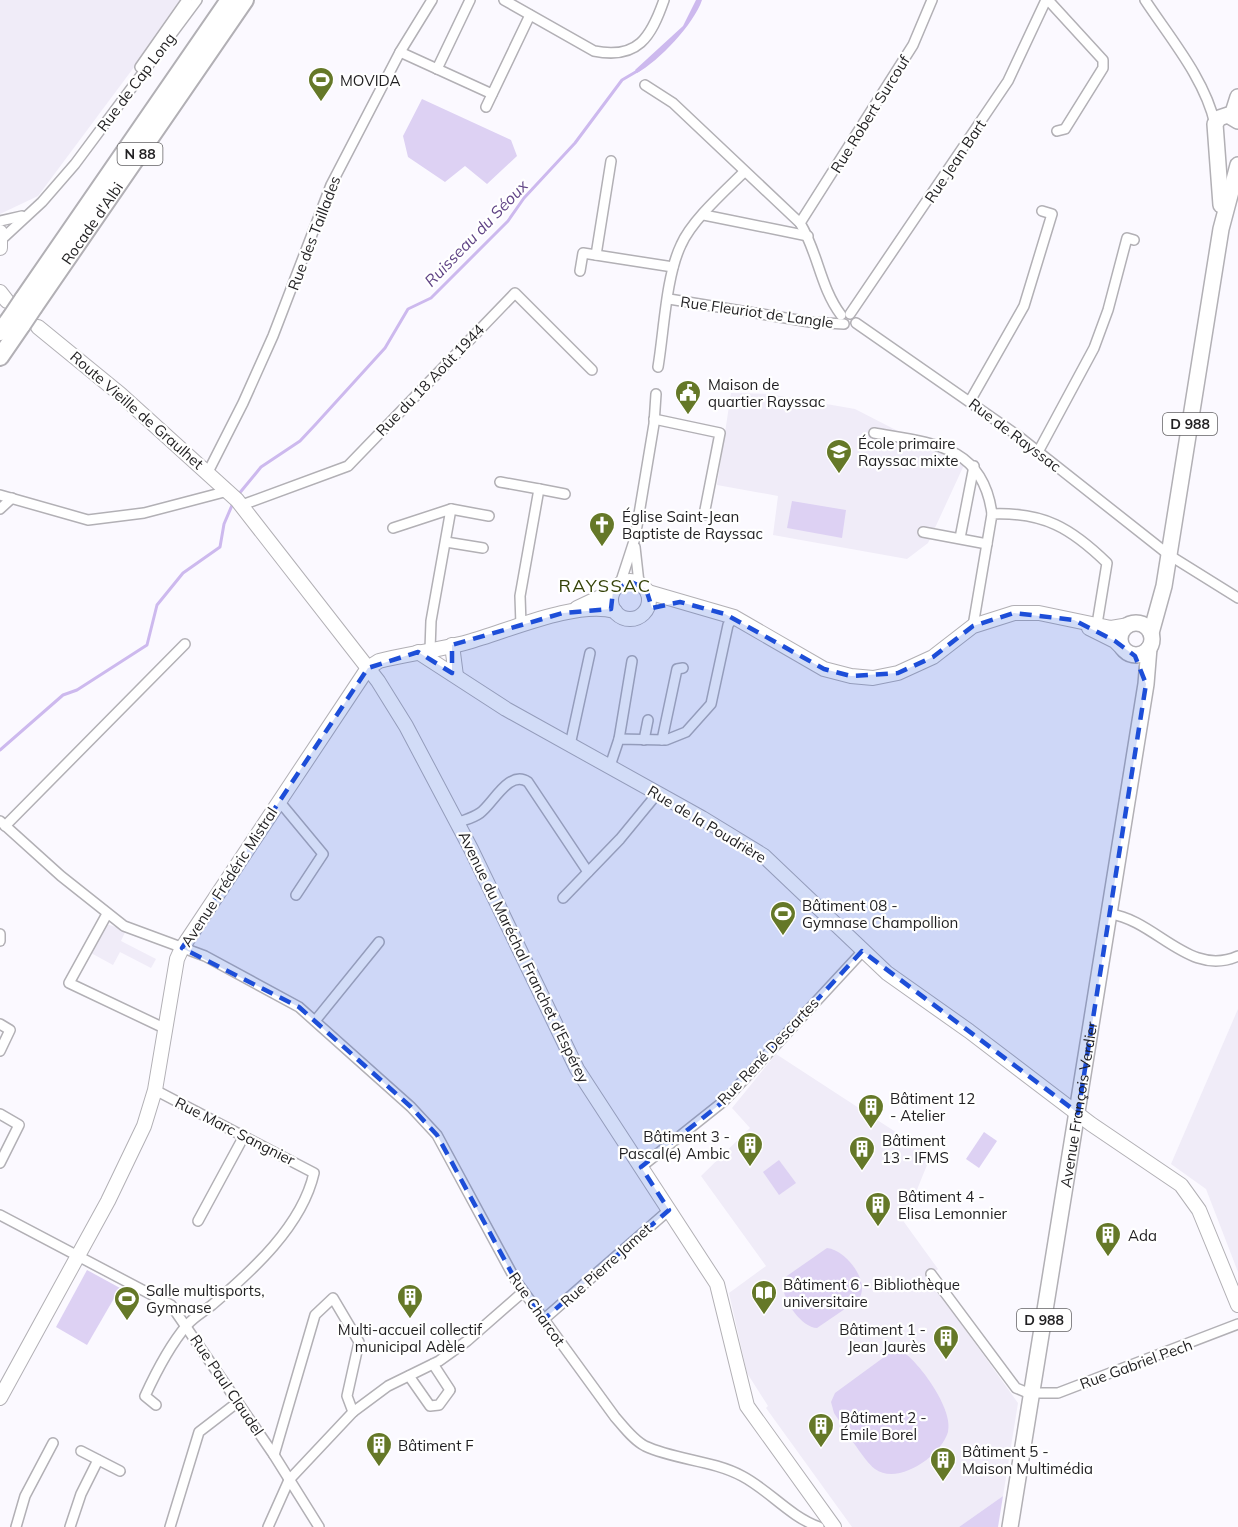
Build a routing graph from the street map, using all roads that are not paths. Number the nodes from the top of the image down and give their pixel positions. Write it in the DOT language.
graph roads {
  1 [pos="189,0"];
  2 [pos="229,0"];
  3 [pos="245,0"];
  4 [pos="432,0"];
  5 [pos="470,0"];
  6 [pos="504,0"];
  7 [pos="664,0"];
  8 [pos="932,0"];
  9 [pos="1047,0"];
  10 [pos="1145,0"];
  11 [pos="530,15"];
  12 [pos="400,52"];
  13 [pos="437,69"];
  14 [pos="645,86"];
  15 [pos="492,94"];
  16 [pos="1238,97"];
  17 [pos="486,107"];
  18 [pos="1228,119"];
  19 [pos="1057,131"];
  20 [pos="611,161"];
  21 [pos="75,164"];
  22 [pos="1231,167"];
  23 [pos="744,172"];
  24 [pos="1042,211"];
  25 [pos="704,215"];
  26 [pos="25,216"];
  27 [pos="0,221"];
  28 [pos="800,223"];
  29 [pos="808,236"];
  30 [pos="0,240"];
  31 [pos="1134,240"];
  32 [pos="596,255"];
  33 [pos="674,267"];
  34 [pos="580,271"];
  35 [pos="669,299"];
  36 [pos="15,307"];
  37 [pos="845,318"];
  38 [pos="0,332"];
  39 [pos="0,357"];
  40 [pos="658,367"];
  41 [pos="592,370"];
  42 [pos="656,394"];
  43 [pos="970,401"];
  44 [pos="654,419"];
  45 [pos="874,433"];
  46 [pos="1038,452"];
  47 [pos="974,466"];
  48 [pos="208,472"];
  49 [pos="500,482"];
  50 [pos="539,489"];
  51 [pos="565,494"];
  52 [pos="0,495"];
  53 [pos="12,498"];
  54 [pos="235,498"];
  55 [pos="0,509"];
  56 [pos="451,509"];
  57 [pos="992,514"];
  58 [pos="704,515"];
  59 [pos="489,516"];
  60 [pos="393,528"];
  61 [pos="923,532"];
  62 [pos="635,538"];
  63 [pos="960,538"];
  64 [pos="446,542"];
  65 [pos="987,544"];
  66 [pos="483,548"];
  67 [pos="1169,555"];
  68 [pos="617,587"];
  69 [pos="643,587"];
  70 [pos="1238,598"];
  71 [pos="680,602"];
  72 [pos="646,610"];
  73 [pos="615,611"];
  74 [pos="566,612"];
  75 [pos="734,617"];
  76 [pos="1074,620"];
  77 [pos="1097,624"];
  78 [pos="521,625"];
  79 [pos="974,626"];
  80 [pos="1145,630"];
  81 [pos="185,644"];
  82 [pos="452,645"];
  83 [pos="424,651"];
  84 [pos="1129,652"];
  85 [pos="591,653"];
  86 [pos="632,661"];
  87 [pos="368,668"];
  88 [pos="683,668"];
  89 [pos="456,676"];
  90 [pos="1146,684"];
  91 [pos="648,720"];
  92 [pos="619,739"];
  93 [pos="644,740"];
  94 [pos="662,740"];
  95 [pos="570,745"];
  96 [pos="610,766"];
  97 [pos="657,794"];
  98 [pos="279,801"];
  99 [pos="3,823"];
  100 [pos="457,823"];
  101 [pos="588,872"];
  102 [pos="296,895"];
  103 [pos="563,898"];
  104 [pos="107,914"];
  105 [pos="1110,914"];
  106 [pos="0,934"];
  107 [pos="0,941"];
  108 [pos="380,942"];
  109 [pos="182,948"];
  110 [pos="862,951"];
  111 [pos="1238,956"];
  112 [pos="315,1021"];
  113 [pos="0,1024"];
  114 [pos="166,1029"];
  115 [pos="0,1051"];
  116 [pos="155,1090"];
  117 [pos="1078,1113"];
  118 [pos="0,1114"];
  119 [pos="244,1136"];
  120 [pos="0,1162"];
  121 [pos="641,1167"];
  122 [pos="669,1210"];
  123 [pos="0,1215"];
  124 [pos="198,1221"];
  125 [pos="76,1255"];
  126 [pos="931,1274"];
  127 [pos="523,1292"];
  128 [pos="1238,1305"];
  129 [pos="543,1320"];
  130 [pos="187,1324"];
  131 [pos="1238,1324"];
  132 [pos="433,1364"];
  133 [pos="409,1376"];
  134 [pos="1032,1392"];
  135 [pos="0,1398"];
  136 [pos="238,1402"];
  137 [pos="156,1405"];
  138 [pos="353,1412"];
  139 [pos="52,1443"];
  140 [pos="81,1451"];
  141 [pos="274,1455"];
  142 [pos="98,1460"];
  143 [pos="120,1472"];
  144 [pos="289,1480"];
  145 [pos="827,1526"];
  146 [pos="16,1527"];
  147 [pos="70,1527"];
  148 [pos="170,1527"];
  149 [pos="268,1527"];
  150 [pos="319,1527"];
  151 [pos="1010,1527"];
  1 -- 21 [label="street, Rue de Cap Long"];
  1 -- 21 [label="street, Rue de Cap Long"];
  2 -- 36 [label="highway, Rocade d'Albi / N 88"];
  3 -- 36 [label="highway, Rocade d'Albi / N 88"];
  4 -- 12 [label="street, Rue des Taillades"];
  5 -- 13 [label="street"];
  6 -- 11 [label="street"];
  7 -- 11 [label="street"];
  8 -- 28 [label="street, Rue Robert Surcouf"];
  9 -- 19 [label="street, Rue Jean Bart"];
  9 -- 37 [label="street, Rue Jean Bart"];
  10 -- 18 [label="street"];
  11 -- 15 [label="street"];
  12 -- 13 [label="street"];
  12 -- 48 [label="street, Rue des Taillades"];
  13 -- 15 [label="street"];
  14 -- 23 [label="street"];
  15 -- 17 [label="street"];
  16 -- 18 [label="main road"];
  18 -- 22 [label="main road, Avenue François Verdier"];
  20 -- 32 [label="street"];
  21 -- 26 [label="street, Rue de Cap Long"];
  22 -- 67 [label="main road, Avenue François Verdier / D 988"];
  23 -- 25 [label="street"];
  23 -- 28 [label="street"];
  24 -- 43 [label="street"];
  25 -- 29 [label="street"];
  25 -- 33 [label="street"];
  26 -- 27 [label="street"];
  26 -- 30 [label="street, Rue de Cap Long"];
  28 -- 29 [label="street"];
  29 -- 37 [label="street"];
  31 -- 46 [label="street"];
  32 -- 33 [label="street"];
  32 -- 34 [label="street"];
  33 -- 35 [label="street"];
  35 -- 37 [label="street, Rue Fleuriot de Langle"];
  35 -- 40 [label="street"];
  36 -- 38 [label="highway, Rocade d'Albi / N 88"];
  36 -- 39 [label="highway, Rocade d'Albi / N 88"];
  36 -- 48 [label="street, Route Vieille de Graulhet"];
  37 -- 43 [label="street, Rue de Rayssac"];
  41 -- 54 [label="street, Rue du 18 Août 1944"];
  42 -- 44 [label="street"];
  43 -- 46 [label="street, Rue de Rayssac"];
  44 -- 58 [label="street"];
  44 -- 62 [label="street"];
  45 -- 47 [label="street"];
  46 -- 67 [label="street, Rue de Rayssac"];
  47 -- 57 [label="street"];
  47 -- 63 [label="street"];
  48 -- 54 [label="street, Route Vieille de Graulhet"];
  49 -- 50 [label="street"];
  50 -- 51 [label="street"];
  50 -- 78 [label="street"];
  52 -- 53 [label="street"];
  53 -- 54 [label="street"];
  53 -- 55 [label="street"];
  54 -- 87 [label="street, Avenue du Maréchal Franchet d'Espérey"];
  56 -- 59 [label="street"];
  56 -- 60 [label="street"];
  56 -- 64 [label="street"];
  57 -- 65 [label="street"];
  57 -- 77 [label="street"];
  61 -- 63 [label="street"];
  62 -- 68 [label="street"];
  62 -- 69 [label="street"];
  63 -- 65 [label="street"];
  64 -- 66 [label="street"];
  64 -- 83 [label="street"];
  65 -- 79 [label="street"];
  67 -- 70 [label="street, Rue de Rayssac"];
  67 -- 80 [label="main road, Avenue François Verdier / D 988"];
  68 -- 69 [label="street"];
  68 -- 73 [label="street"];
  68 -- 74 [label="street"];
  69 -- 71 [label="street"];
  69 -- 72 [label="street"];
  71 -- 72 [label="street"];
  71 -- 75 [label="street"];
  72 -- 73 [label="street"];
  73 -- 74 [label="street"];
  74 -- 78 [label="street"];
  75 -- 79 [label="street"];
  75 -- 94 [label="street"];
  76 -- 77 [label="street"];
  76 -- 79 [label="street"];
  76 -- 84 [label="street"];
  77 -- 80 [label="street"];
  78 -- 82 [label="street"];
  80 -- 84 [label="main road"];
  80 -- 84 [label="main road"];
  80 -- 90 [label="main road, Avenue François Verdier / D 988"];
  81 -- 99 [label="street"];
  82 -- 83 [label="street"];
  82 -- 89 [label="street"];
  83 -- 87 [label="street"];
  83 -- 89 [label="street, Rue de la Poudrière"];
  84 -- 90 [label="main road"];
  85 -- 95 [label="street"];
  86 -- 92 [label="street"];
  87 -- 98 [label="street, Avenue Frédéric Mistral"];
  87 -- 100 [label="street, Avenue du Maréchal Franchet d'Espérey"];
  88 -- 94 [label="street"];
  89 -- 95 [label="street, Rue de la Poudrière"];
  90 -- 105 [label="main road, Avenue François Verdier / D 988"];
  91 -- 93 [label="street"];
  92 -- 93 [label="street"];
  92 -- 96 [label="street"];
  93 -- 94 [label="street"];
  95 -- 96 [label="street, Rue de la Poudrière"];
  96 -- 97 [label="street, Rue de la Poudrière"];
  97 -- 101 [label="street"];
  97 -- 110 [label="street, Rue de la Poudrière"];
  98 -- 102 [label="street"];
  98 -- 109 [label="street, Avenue Frédéric Mistral"];
  99 -- 104 [label="street, Rue Charcot"];
  100 -- 101 [label="street"];
  100 -- 121 [label="street, Avenue du Maréchal Franchet d'Espérey"];
  101 -- 103 [label="street"];
  104 -- 109 [label="street, Rue Charcot"];
  104 -- 114 [label="street"];
  105 -- 111 [label="street"];
  105 -- 117 [label="main road, Avenue François Verdier / D 988"];
  106 -- 107 [label="street"];
  108 -- 112 [label="street"];
  109 -- 112 [label="street, Rue Charcot"];
  109 -- 114 [label="street, Avenue Frédéric Mistral"];
  110 -- 117 [label="street, Rue de la Poudrière"];
  110 -- 121 [label="street, Rue René Descartes"];
  112 -- 127 [label="street, Rue Charcot"];
  113 -- 115 [label="street"];
  114 -- 116 [label="street, Avenue Frédéric Mistral"];
  116 -- 119 [label="street, Rue Marc Sangnier"];
  116 -- 125 [label="street, Avenue Frédéric Mistral"];
  117 -- 128 [label="street, Rue de la Poudrière"];
  117 -- 134 [label="main road, Avenue François Verdier / D 988"];
  118 -- 120 [label="street"];
  119 -- 124 [label="street"];
  119 -- 130 [label="street, Rue Marc Sangnier"];
  121 -- 122 [label="street, Avenue du Maréchal Franchet d'Espérey"];
  122 -- 129 [label="street, Rue Pierre Jamet"];
  122 -- 145 [label="street, Avenue du Maréchal Franchet d'Espérey"];
  123 -- 125 [label="street, Rue Paul Claudel"];
  125 -- 130 [label="street, Rue Paul Claudel"];
  125 -- 135 [label="street, Avenue Frédéric Mistral"];
  126 -- 134 [label="street"];
  127 -- 129 [label="street, Rue Charcot"];
  127 -- 132 [label="street"];
  129 -- 145 [label="street, Rue Charcot"];
  130 -- 136 [label="street, Rue Paul Claudel"];
  130 -- 137 [label="street"];
  131 -- 134 [label="street, Rue Gabriel Pech"];
  132 -- 133 [label="street"];
  132 -- 133 [label="street"];
  133 -- 138 [label="street"];
  134 -- 151 [label="main road, Avenue François Verdier / D 988"];
  136 -- 141 [label="street, Rue Paul Claudel"];
  136 -- 148 [label="street"];
  138 -- 141 [label="street"];
  138 -- 144 [label="street"];
  139 -- 146 [label="street"];
  140 -- 142 [label="street"];
  141 -- 144 [label="street, Rue Paul Claudel"];
  142 -- 143 [label="street"];
  142 -- 147 [label="street"];
  144 -- 149 [label="street"];
  144 -- 150 [label="street, Rue Paul Claudel"];
}
